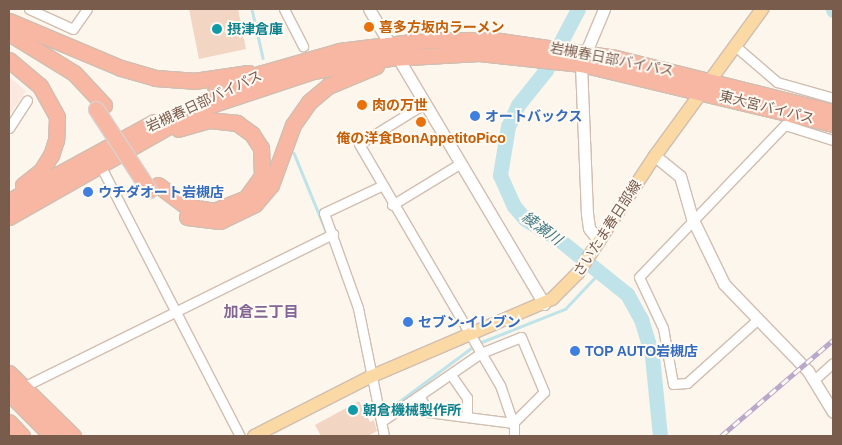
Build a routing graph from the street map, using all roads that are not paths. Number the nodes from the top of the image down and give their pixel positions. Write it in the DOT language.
graph roads {
  1 [pos="29,9"];
  2 [pos="87,9"];
  3 [pos="284,9"];
  4 [pos="369,9"];
  5 [pos="604,9"];
  6 [pos="762,9"];
  7 [pos="9,21"];
  8 [pos="9,33"];
  9 [pos="9,44"];
  10 [pos="734,45"];
  11 [pos="303,46"];
  12 [pos="393,53"];
  13 [pos="577,57"];
  14 [pos="9,60"];
  15 [pos="259,74"];
  16 [pos="705,84"];
  17 [pos="833,98"];
  18 [pos="27,100"];
  19 [pos="424,104"];
  20 [pos="100,107"];
  21 [pos="807,111"];
  22 [pos="833,112"];
  23 [pos="833,124"];
  24 [pos="9,128"];
  25 [pos="833,140"];
  26 [pos="655,156"];
  27 [pos="461,163"];
  28 [pos="103,164"];
  29 [pos="381,186"];
  30 [pos="153,187"];
  31 [pos="9,193"];
  32 [pos="9,200"];
  33 [pos="392,205"];
  34 [pos="9,218"];
  35 [pos="692,218"];
  36 [pos="333,234"];
  37 [pos="596,246"];
  38 [pos="544,304"];
  39 [pos="178,312"];
  40 [pos="757,320"];
  41 [pos="476,345"];
  42 [pos="833,363"];
  43 [pos="9,373"];
  44 [pos="451,375"];
  45 [pos="370,377"];
  46 [pos="814,380"];
  47 [pos="23,387"];
  48 [pos="9,393"];
  49 [pos="420,397"];
  50 [pos="833,412"];
  51 [pos="467,417"];
  52 [pos="382,421"];
  53 [pos="9,422"];
  54 [pos="513,423"];
  55 [pos="22,436"];
  56 [pos="52,436"];
  57 [pos="73,436"];
  58 [pos="240,436"];
  59 [pos="254,436"];
  60 [pos="384,436"];
  61 [pos="514,436"];
  1 -- 2 [label="street"];
  3 -- 11 [label="street"];
  4 -- 12 [label="street"];
  5 -- 13 [label="street"];
  6 -- 10 [label="main road, さいたま春日部線"];
  7 -- 15 [label="highway"];
  8 -- 20 [label="highway"];
  9 -- 20 [label="highway"];
  10 -- 16 [label="main road, さいたま春日部線"];
  10 -- 17 [label="street"];
  12 -- 13 [label="highway, 岩槻春日部バイパス"];
  12 -- 15 [label="highway, 岩槻春日部バイパス"];
  12 -- 19 [label="street"];
  12 -- 28 [label="highway, 岩槻春日部バイパス"];
  12 -- 30 [label="highway"];
  13 -- 16 [label="highway, 岩槻春日部バイパス"];
  13 -- 37 [label="street"];
  14 -- 31 [label="highway"];
  15 -- 32 [label="highway, 岩槻春日部バイパス"];
  16 -- 21 [label="highway, 東大宮バイパス"];
  16 -- 26 [label="main road, さいたま春日部線"];
  18 -- 24 [label="street"];
  19 -- 27 [label="street"];
  19 -- 29 [label="street"];
  20 -- 30 [label="highway, bridge"];
  21 -- 22 [label="highway, 東大宮バイパス"];
  21 -- 23 [label="highway, 東大宮バイパス"];
  25 -- 35 [label="street"];
  26 -- 35 [label="street"];
  26 -- 37 [label="main road, さいたま春日部線"];
  27 -- 33 [label="street"];
  27 -- 38 [label="street"];
  28 -- 30 [label="highway"];
  28 -- 34 [label="highway, 岩槻春日部バイパス"];
  28 -- 39 [label="street"];
  29 -- 33 [label="street"];
  29 -- 36 [label="street"];
  33 -- 41 [label="street"];
  35 -- 40 [label="street"];
  35 -- 40 [label="street"];
  36 -- 39 [label="street"];
  36 -- 45 [label="street"];
  37 -- 38 [label="main road, さいたま春日部線"];
  38 -- 41 [label="main road, さいたま春日部線"];
  39 -- 47 [label="street"];
  39 -- 58 [label="street"];
  40 -- 46 [label="street"];
  41 -- 44 [label="street"];
  41 -- 45 [label="main road, さいたま春日部線"];
  41 -- 54 [label="street"];
  41 -- 54 [label="street"];
  42 -- 46 [label="street"];
  43 -- 47 [label="highway"];
  44 -- 49 [label="street"];
  44 -- 51 [label="street"];
  45 -- 52 [label="street"];
  45 -- 59 [label="main road, さいたま春日部線"];
  46 -- 50 [label="street"];
  47 -- 57 [label="highway"];
  48 -- 56 [label="highway"];
  49 -- 51 [label="street"];
  49 -- 52 [label="street"];
  51 -- 54 [label="street"];
  52 -- 60 [label="street"];
  53 -- 55 [label="highway"];
  54 -- 61 [label="street"];
}
